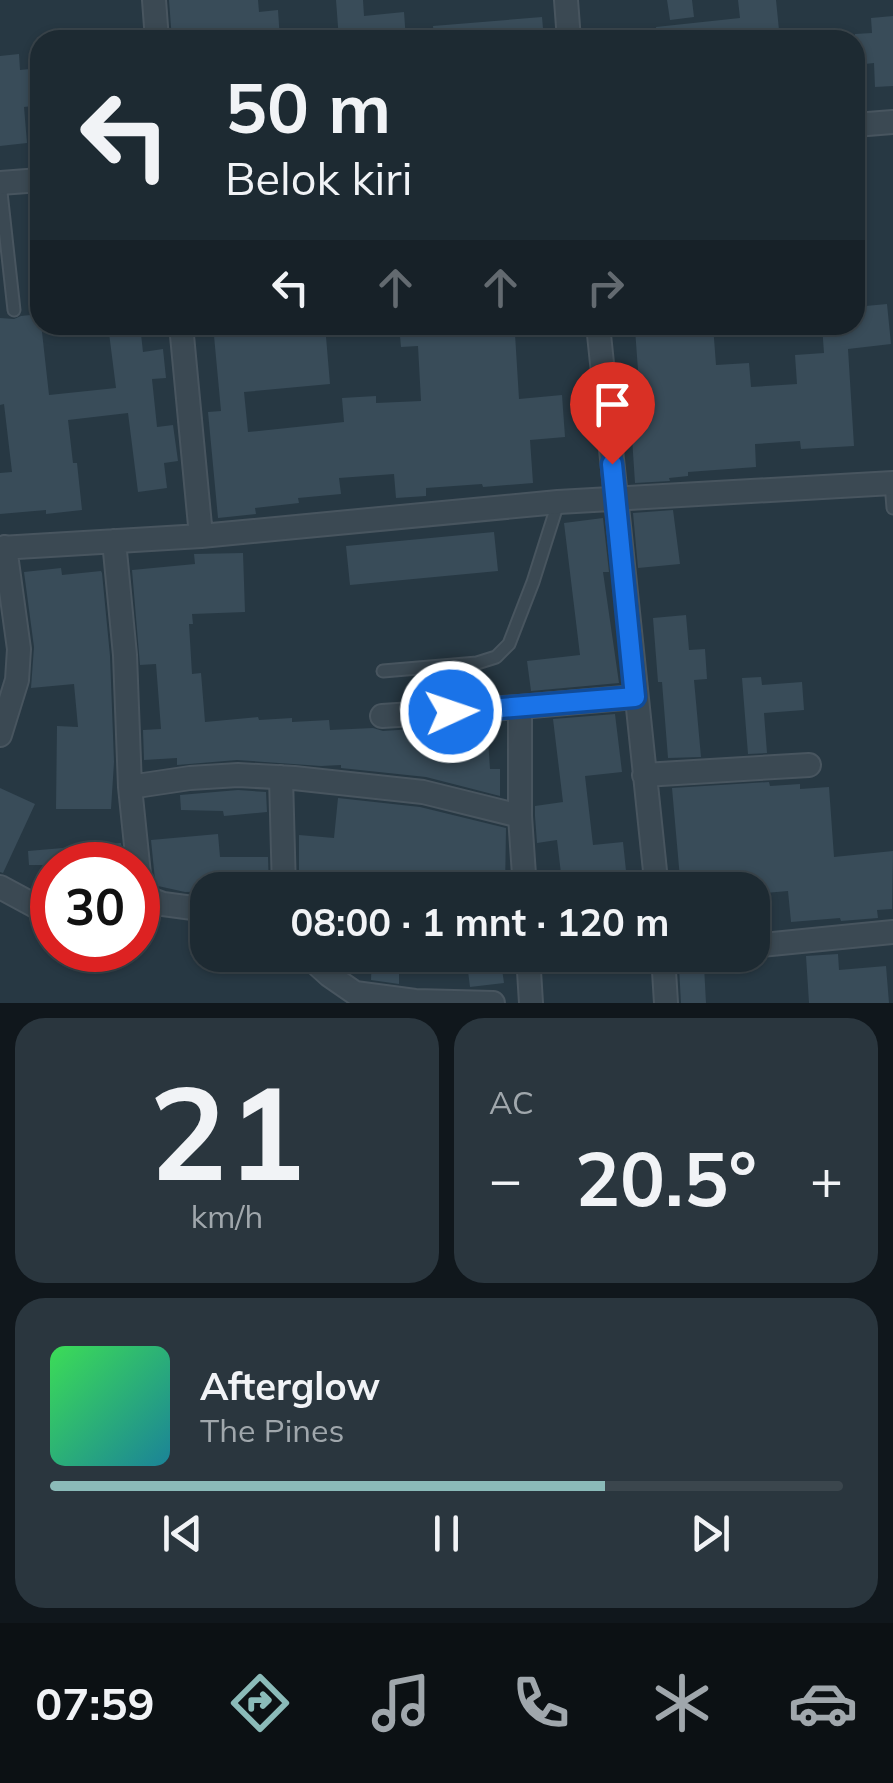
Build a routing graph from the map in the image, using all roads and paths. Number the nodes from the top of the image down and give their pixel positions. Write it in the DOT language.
graph roads {
  1 [pos="154,0"];
  2 [pos="566,0"];
  3 [pos="156,30"];
  4 [pos="568,30"];
  5 [pos="893,122"];
  6 [pos="865,124"];
  7 [pos="30,181"];
  8 [pos="0,183"];
  9 [pos="14,310"];
  10 [pos="183,335"];
  11 [pos="599,335"];
  12 [pos="892,483"];
  13 [pos="616,499"];
  14 [pos="558,502"];
  15 [pos="893,508"];
  16 [pos="200,536"];
  17 [pos="114,541"];
  18 [pos="2,548"];
  19 [pos="384,671"];
  20 [pos="635,697"];
  21 [pos="520,708"];
  22 [pos="382,716"];
  23 [pos="0,735"];
  24 [pos="808,765"];
  25 [pos="644,774"];
  26 [pos="282,777"];
  27 [pos="130,787"];
  28 [pos="520,816"];
  29 [pos="284,872"];
  30 [pos="523,872"];
  31 [pos="654,872"];
  32 [pos="0,887"];
  33 [pos="30,903"];
  34 [pos="190,908"];
  35 [pos="893,932"];
  36 [pos="770,944"];
  37 [pos="326,972"];
  38 [pos="529,972"];
  39 [pos="665,972"];
  40 [pos="493,1003"];
  41 [pos="532,1003"];
  42 [pos="666,1003"];
  1 -- 3 [label="street"];
  2 -- 4 [label="street"];
  5 -- 6 [label="street"];
  7 -- 8 [label="street"];
  8 -- 9 [label="lane"];
  10 -- 16 [label="street"];
  11 -- 13 [label="street"];
  12 -- 13 [label="street"];
  12 -- 15 [label="lane"];
  13 -- 14 [label="street"];
  13 -- 20 [label="street"];
  14 -- 16 [label="street"];
  14 -- 19 [label="lane"];
  16 -- 17 [label="street"];
  17 -- 18 [label="street"];
  17 -- 27 [label="street"];
  18 -- 23 [label="street"];
  20 -- 21 [label="street"];
  20 -- 25 [label="street"];
  21 -- 22 [label="street"];
  21 -- 28 [label="street"];
  24 -- 25 [label="street"];
  25 -- 31 [label="street"];
  26 -- 27 [label="street"];
  26 -- 28 [label="street"];
  26 -- 29 [label="street"];
  27 -- 34 [label="street"];
  28 -- 30 [label="street"];
  32 -- 33 [label="street"];
  35 -- 36 [label="street"];
  37 -- 40 [label="street"];
  38 -- 41 [label="street"];
  39 -- 42 [label="street"];
}
